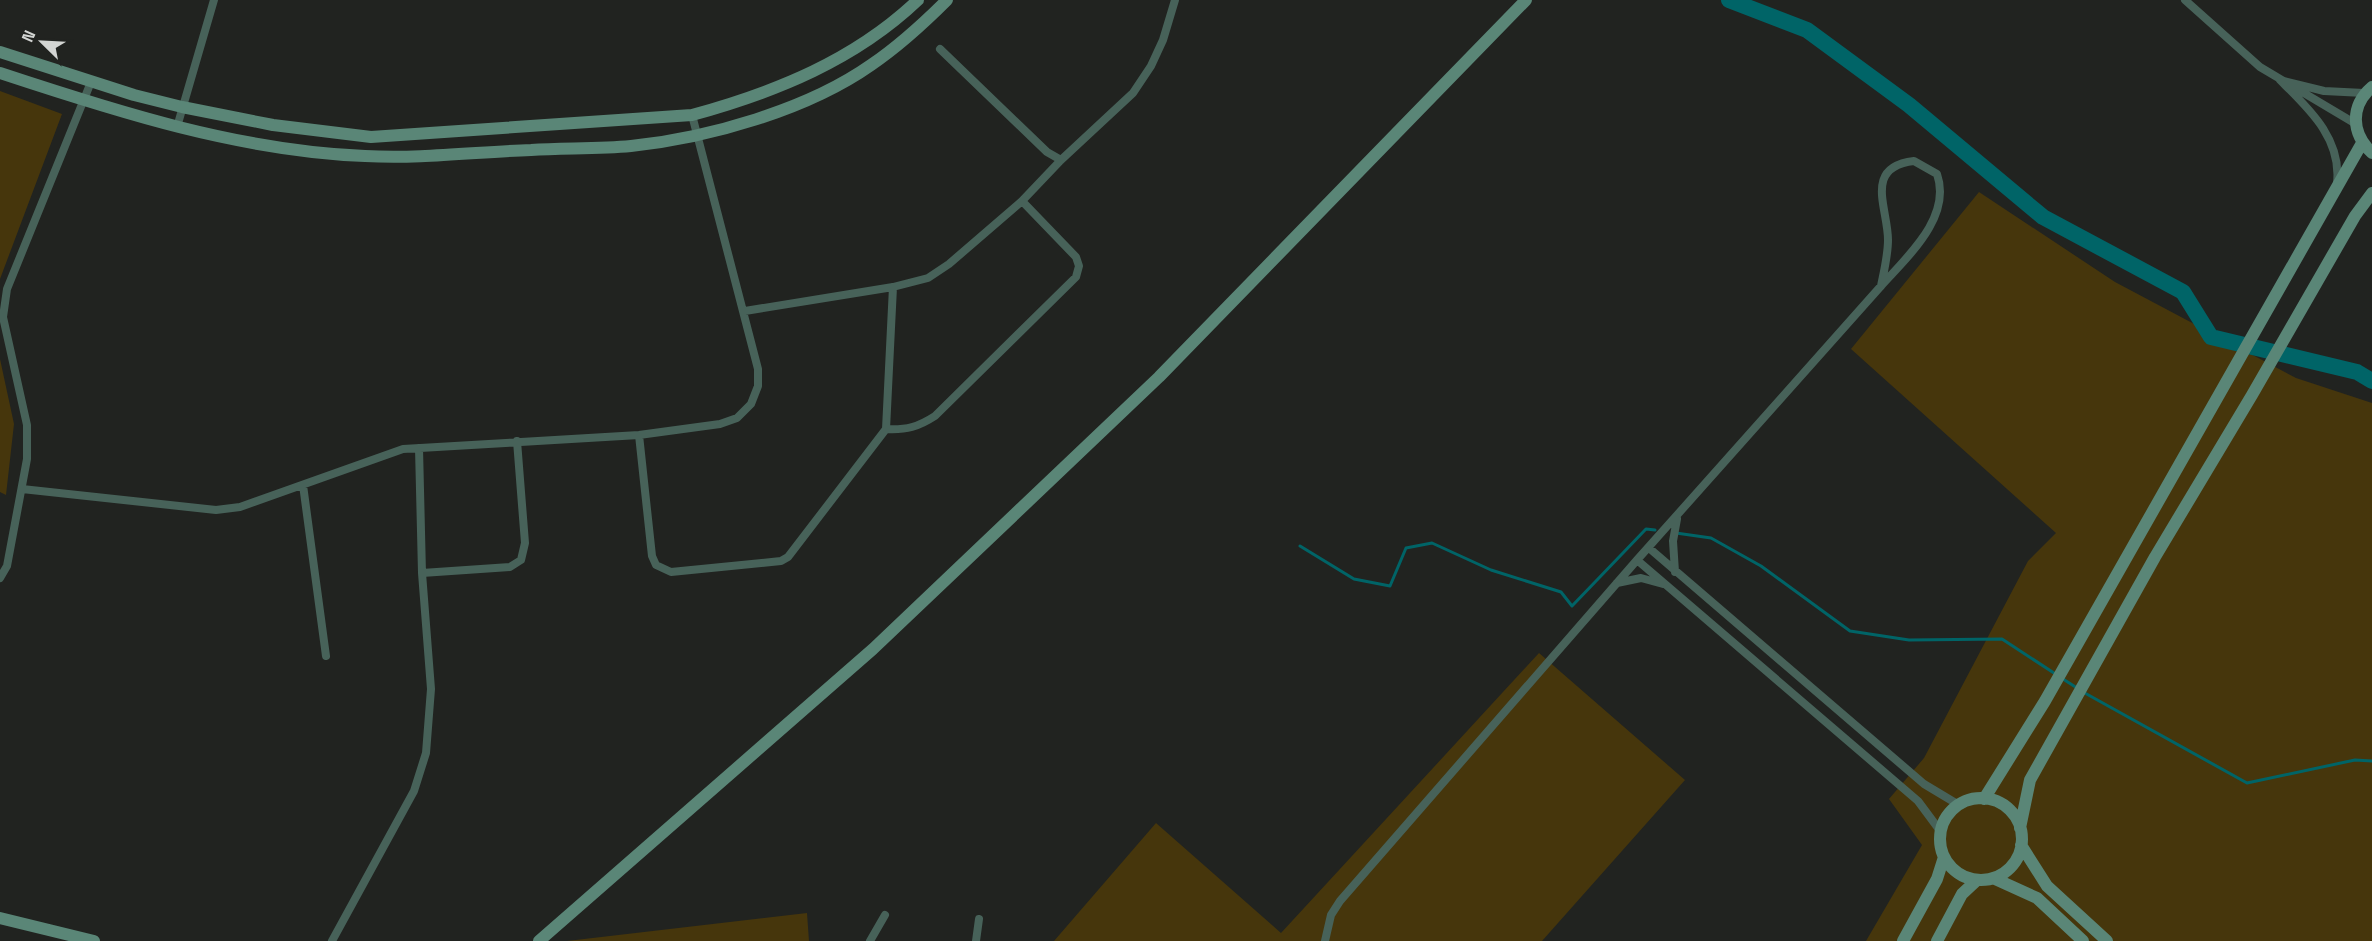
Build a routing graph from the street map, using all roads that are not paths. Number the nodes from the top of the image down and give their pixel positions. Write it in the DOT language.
graph roads {
  1 [pos="214,0"];
  2 [pos="918,0"];
  3 [pos="947,0"];
  4 [pos="1175,0"];
  5 [pos="1526,0"];
  6 [pos="2185,0"];
  7 [pos="940,49"];
  8 [pos="0,52"];
  9 [pos="0,73"];
  10 [pos="2280,80"];
  11 [pos="91,82"];
  12 [pos="2368,90"];
  13 [pos="83,100"];
  14 [pos="182,107"];
  15 [pos="692,115"];
  16 [pos="2356,124"];
  17 [pos="177,127"];
  18 [pos="697,134"];
  19 [pos="2362,143"];
  20 [pos="2372,153"];
  21 [pos="1061,160"];
  22 [pos="2337,187"];
  23 [pos="2372,193"];
  24 [pos="1022,201"];
  25 [pos="1881,286"];
  26 [pos="893,287"];
  27 [pos="745,311"];
  28 [pos="886,429"];
  29 [pos="639,435"];
  30 [pos="517,441"];
  31 [pos="419,448"];
  32 [pos="303,485"];
  33 [pos="22,489"];
  34 [pos="1678,516"];
  35 [pos="1649,548"];
  36 [pos="1637,560"];
  37 [pos="1675,572"];
  38 [pos="422,573"];
  39 [pos="0,578"];
  40 [pos="1617,584"];
  41 [pos="1665,584"];
  42 [pos="326,656"];
  43 [pos="1984,799"];
  44 [pos="1959,805"];
  45 [pos="2020,828"];
  46 [pos="1941,832"];
  47 [pos="2021,845"];
  48 [pos="1944,856"];
  49 [pos="1993,878"];
  50 [pos="1977,880"];
  51 [pos="885,915"];
  52 [pos="0,918"];
  53 [pos="980,919"];
  54 [pos="94,941"];
  55 [pos="332,941"];
  56 [pos="539,941"];
  57 [pos="870,941"];
  58 [pos="976,941"];
  59 [pos="1325,941"];
  60 [pos="1903,941"];
  61 [pos="1937,941"];
  62 [pos="2083,941"];
  63 [pos="2107,941"];
  1 -- 14 [label="street"];
  2 -- 15 [label="street"];
  3 -- 18 [label="street"];
  4 -- 21 [label="street"];
  5 -- 56 [label="street"];
  6 -- 10 [label="street"];
  7 -- 21 [label="street"];
  8 -- 11 [label="street"];
  9 -- 13 [label="street"];
  10 -- 12 [label="street"];
  10 -- 16 [label="street"];
  10 -- 22 [label="street"];
  11 -- 13 [label="street"];
  11 -- 14 [label="street"];
  12 -- 16 [label="street"];
  13 -- 17 [label="street"];
  13 -- 33 [label="street"];
  14 -- 15 [label="street"];
  14 -- 17 [label="street"];
  15 -- 18 [label="street"];
  16 -- 19 [label="street"];
  17 -- 18 [label="street"];
  18 -- 27 [label="street"];
  19 -- 20 [label="street"];
  19 -- 22 [label="street"];
  21 -- 24 [label="street"];
  22 -- 43 [label="street"];
  23 -- 45 [label="street"];
  24 -- 26 [label="street"];
  24 -- 28 [label="street"];
  25 -- 25 [label="street"];
  25 -- 34 [label="street"];
  26 -- 27 [label="street"];
  26 -- 28 [label="street"];
  27 -- 29 [label="street"];
  28 -- 29 [label="street"];
  29 -- 30 [label="street"];
  30 -- 31 [label="street"];
  30 -- 38 [label="street"];
  31 -- 32 [label="street"];
  31 -- 38 [label="street"];
  32 -- 33 [label="street"];
  32 -- 42 [label="street"];
  33 -- 39 [label="street"];
  34 -- 35 [label="street"];
  34 -- 37 [label="street"];
  35 -- 36 [label="street"];
  35 -- 37 [label="street"];
  36 -- 40 [label="street"];
  36 -- 41 [label="street"];
  37 -- 44 [label="street"];
  38 -- 55 [label="street"];
  40 -- 41 [label="street"];
  40 -- 59 [label="street"];
  41 -- 46 [label="street"];
  43 -- 44 [label="street"];
  43 -- 45 [label="street"];
  44 -- 46 [label="street"];
  45 -- 47 [label="street"];
  46 -- 48 [label="street"];
  47 -- 49 [label="street"];
  47 -- 63 [label="street"];
  48 -- 50 [label="street"];
  48 -- 60 [label="street"];
  49 -- 50 [label="street"];
  49 -- 62 [label="street"];
  50 -- 61 [label="street"];
  51 -- 57 [label="street"];
  52 -- 54 [label="street"];
  53 -- 58 [label="street"];
}
